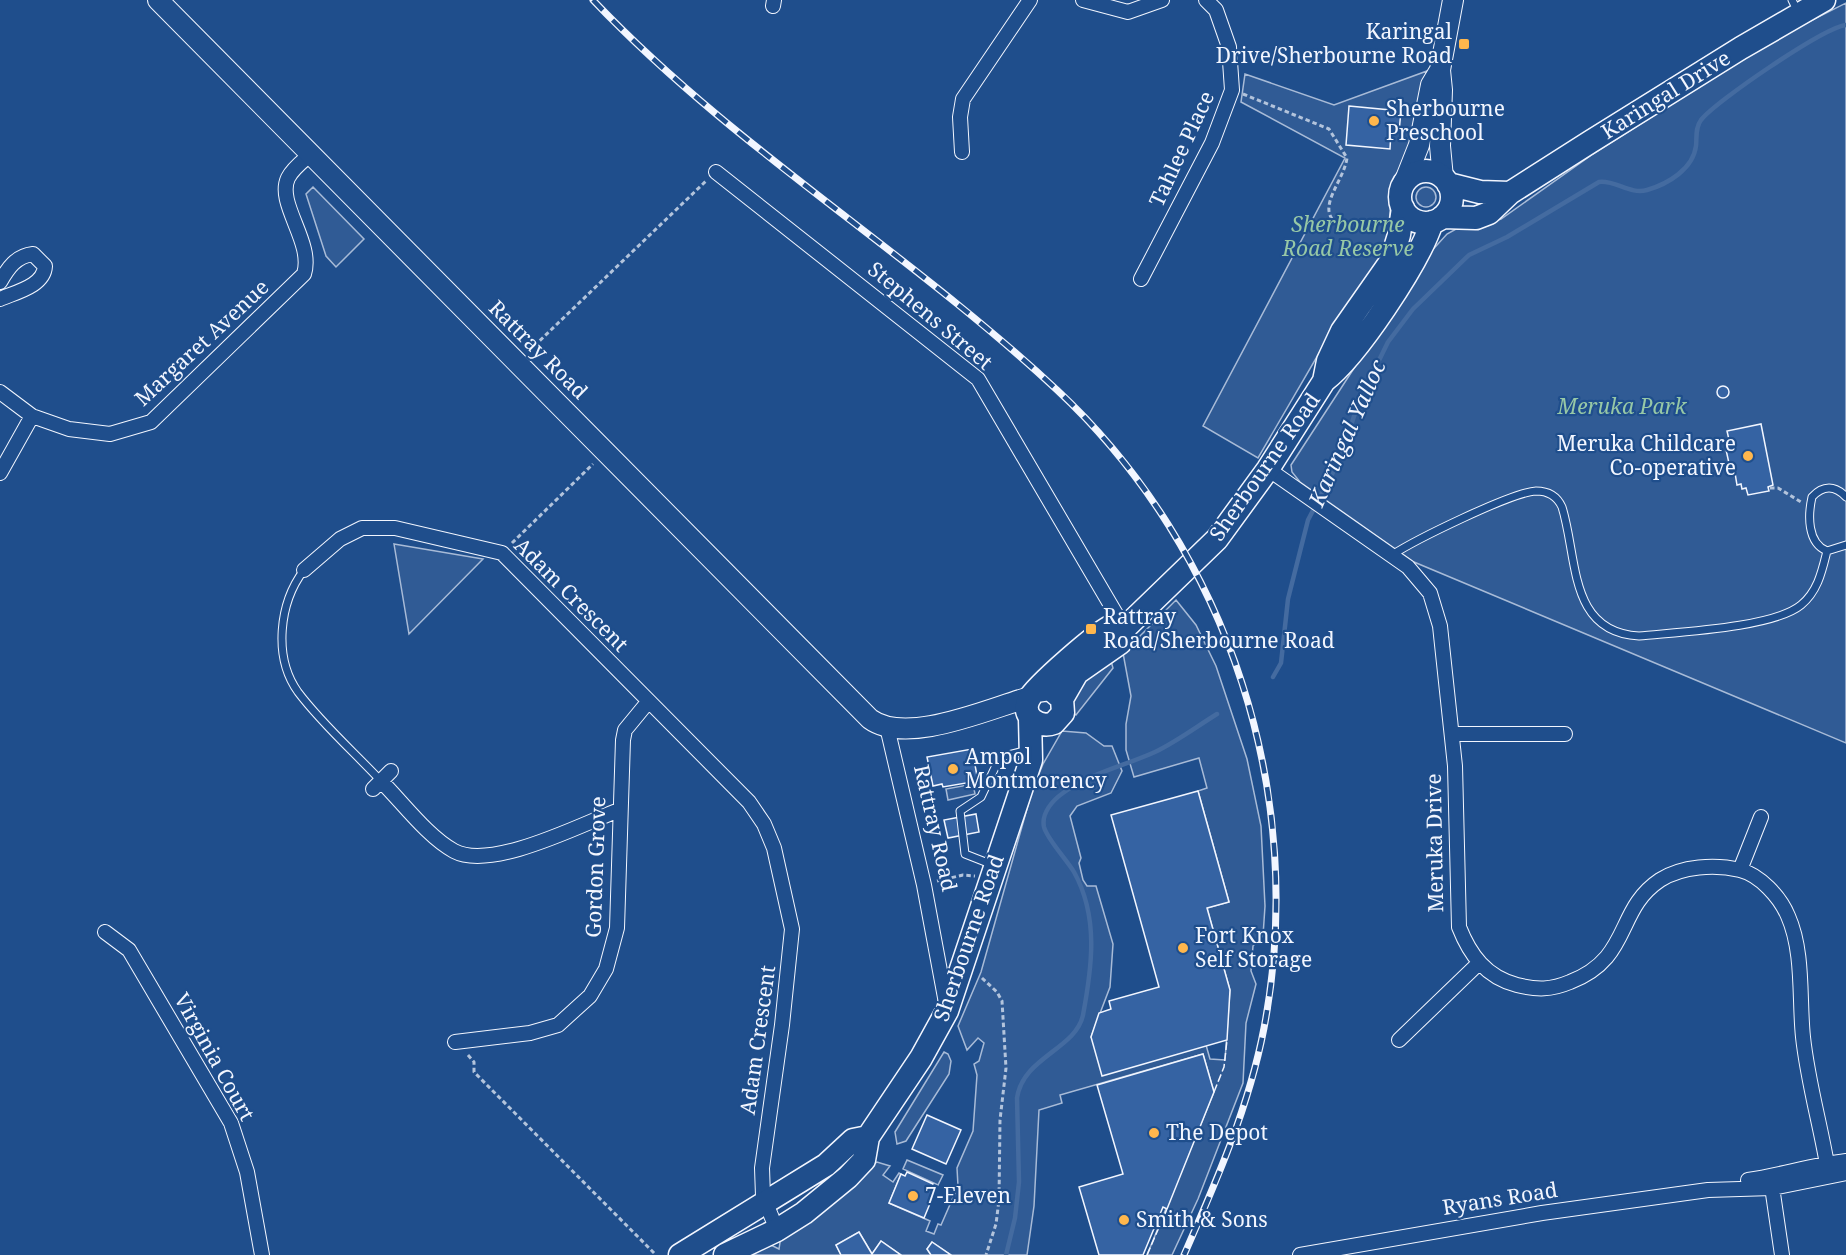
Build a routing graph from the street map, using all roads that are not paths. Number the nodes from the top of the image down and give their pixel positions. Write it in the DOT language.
graph roads {
  1 [pos="158,0"];
  2 [pos="1029,0"];
  3 [pos="1083,0"];
  4 [pos="1162,0"];
  5 [pos="1206,0"];
  6 [pos="1453,0"];
  7 [pos="1824,0"];
  8 [pos="1796,7"];
  9 [pos="1440,70"];
  10 [pos="962,152"];
  11 [pos="311,154"];
  12 [pos="716,172"];
  13 [pos="1446,181"];
  14 [pos="1404,183"];
  15 [pos="1510,193"];
  16 [pos="1403,208"];
  17 [pos="1437,219"];
  18 [pos="1141,279"];
  19 [pos="0,282"];
  20 [pos="0,299"];
  21 [pos="1324,381"];
  22 [pos="0,392"];
  23 [pos="32,416"];
  24 [pos="1268,469"];
  25 [pos="0,473"];
  26 [pos="1846,497"];
  27 [pos="1846,545"];
  28 [pos="1827,551"];
  29 [pos="1392,555"];
  30 [pos="305,571"];
  31 [pos="1126,627"];
  32 [pos="1062,699"];
  33 [pos="648,702"];
  34 [pos="1031,705"];
  35 [pos="1054,723"];
  36 [pos="887,727"];
  37 [pos="1452,734"];
  38 [pos="1564,734"];
  39 [pos="1031,755"];
  40 [pos="381,780"];
  41 [pos="619,810"];
  42 [pos="1761,817"];
  43 [pos="1740,870"];
  44 [pos="993,872"];
  45 [pos="105,932"];
  46 [pos="1479,963"];
  47 [pos="947,1011"];
  48 [pos="1399,1040"];
  49 [pos="455,1042"];
  50 [pos="868,1137"];
  51 [pos="1846,1161"];
  52 [pos="1828,1170"];
  53 [pos="1846,1173"];
  54 [pos="1772,1182"];
  55 [pos="765,1204"];
  56 [pos="777,1230"];
  57 [pos="262,1255"];
  58 [pos="680,1255"];
  59 [pos="725,1255"];
  60 [pos="1300,1255"];
  61 [pos="1782,1255"];
  1 -- 11 [label="street, Rattray Road"];
  2 -- 10 [label="street"];
  3 -- 4 [label="street"];
  5 -- 18 [label="street, Tahlee Place"];
  6 -- 9 [label="street"];
  7 -- 8 [label="main road, Karingal Drive"];
  8 -- 15 [label="main road, Karingal Drive"];
  9 -- 13 [label="street"];
  9 -- 14 [label="street"];
  11 -- 23 [label="street, Margaret Avenue"];
  11 -- 36 [label="street, Rattray Road"];
  12 -- 31 [label="street, Stephens Street"];
  13 -- 14 [label="main road"];
  13 -- 15 [label="main road"];
  13 -- 17 [label="main road"];
  14 -- 16 [label="main road"];
  15 -- 17 [label="main road, Karingal Drive"];
  16 -- 17 [label="main road"];
  16 -- 21 [label="main road, Sherbourne Road"];
  17 -- 21 [label="main road, Sherbourne Road"];
  19 -- 20 [label="street"];
  21 -- 24 [label="main road, Sherbourne Road"];
  22 -- 23 [label="street, Margaret Avenue"];
  23 -- 25 [label="street"];
  24 -- 29 [label="street, Meruka Drive"];
  24 -- 31 [label="main road, Sherbourne Road"];
  26 -- 28 [label="lane"];
  27 -- 28 [label="lane"];
  28 -- 29 [label="lane"];
  29 -- 37 [label="street, Meruka Drive"];
  30 -- 33 [label="street, Adam Crescent"];
  30 -- 40 [label="lane, Adam Crescent"];
  31 -- 32 [label="main road, Sherbourne Road"];
  31 -- 34 [label="main road, Sherbourne Road"];
  32 -- 34 [label="main road"];
  32 -- 35 [label="main road"];
  33 -- 41 [label="street, Gordon Grove"];
  33 -- 55 [label="street, Adam Crescent"];
  34 -- 35 [label="main road"];
  34 -- 36 [label="street"];
  34 -- 39 [label="main road, Sherbourne Road"];
  35 -- 39 [label="main road, Sherbourne Road"];
  36 -- 47 [label="street, Rattray Road"];
  37 -- 38 [label="street"];
  37 -- 46 [label="street, Meruka Drive"];
  39 -- 44 [label="main road, Sherbourne Road"];
  39 -- 44 [label="lane"];
  40 -- 41 [label="street, Adam Crescent"];
  41 -- 49 [label="street, Gordon Grove"];
  42 -- 43 [label="street"];
  43 -- 46 [label="street, Meruka Drive"];
  43 -- 52 [label="street"];
  44 -- 47 [label="main road, Sherbourne Road"];
  45 -- 57 [label="street, Virginia Court"];
  46 -- 48 [label="street"];
  47 -- 50 [label="main road, Sherbourne Road"];
  50 -- 55 [label="main road, Sherbourne Road"];
  50 -- 56 [label="main road, Sherbourne Road"];
  51 -- 52 [label="street, Ryans Road"];
  52 -- 53 [label="street, Ryans Road"];
  52 -- 54 [label="street, Ryans Road"];
  54 -- 60 [label="street, Ryans Road"];
  54 -- 61 [label="street"];
  55 -- 56 [label="street, Adam Crescent"];
  55 -- 58 [label="main road, Sherbourne Road"];
  56 -- 59 [label="main road, Sherbourne Road"];
}
